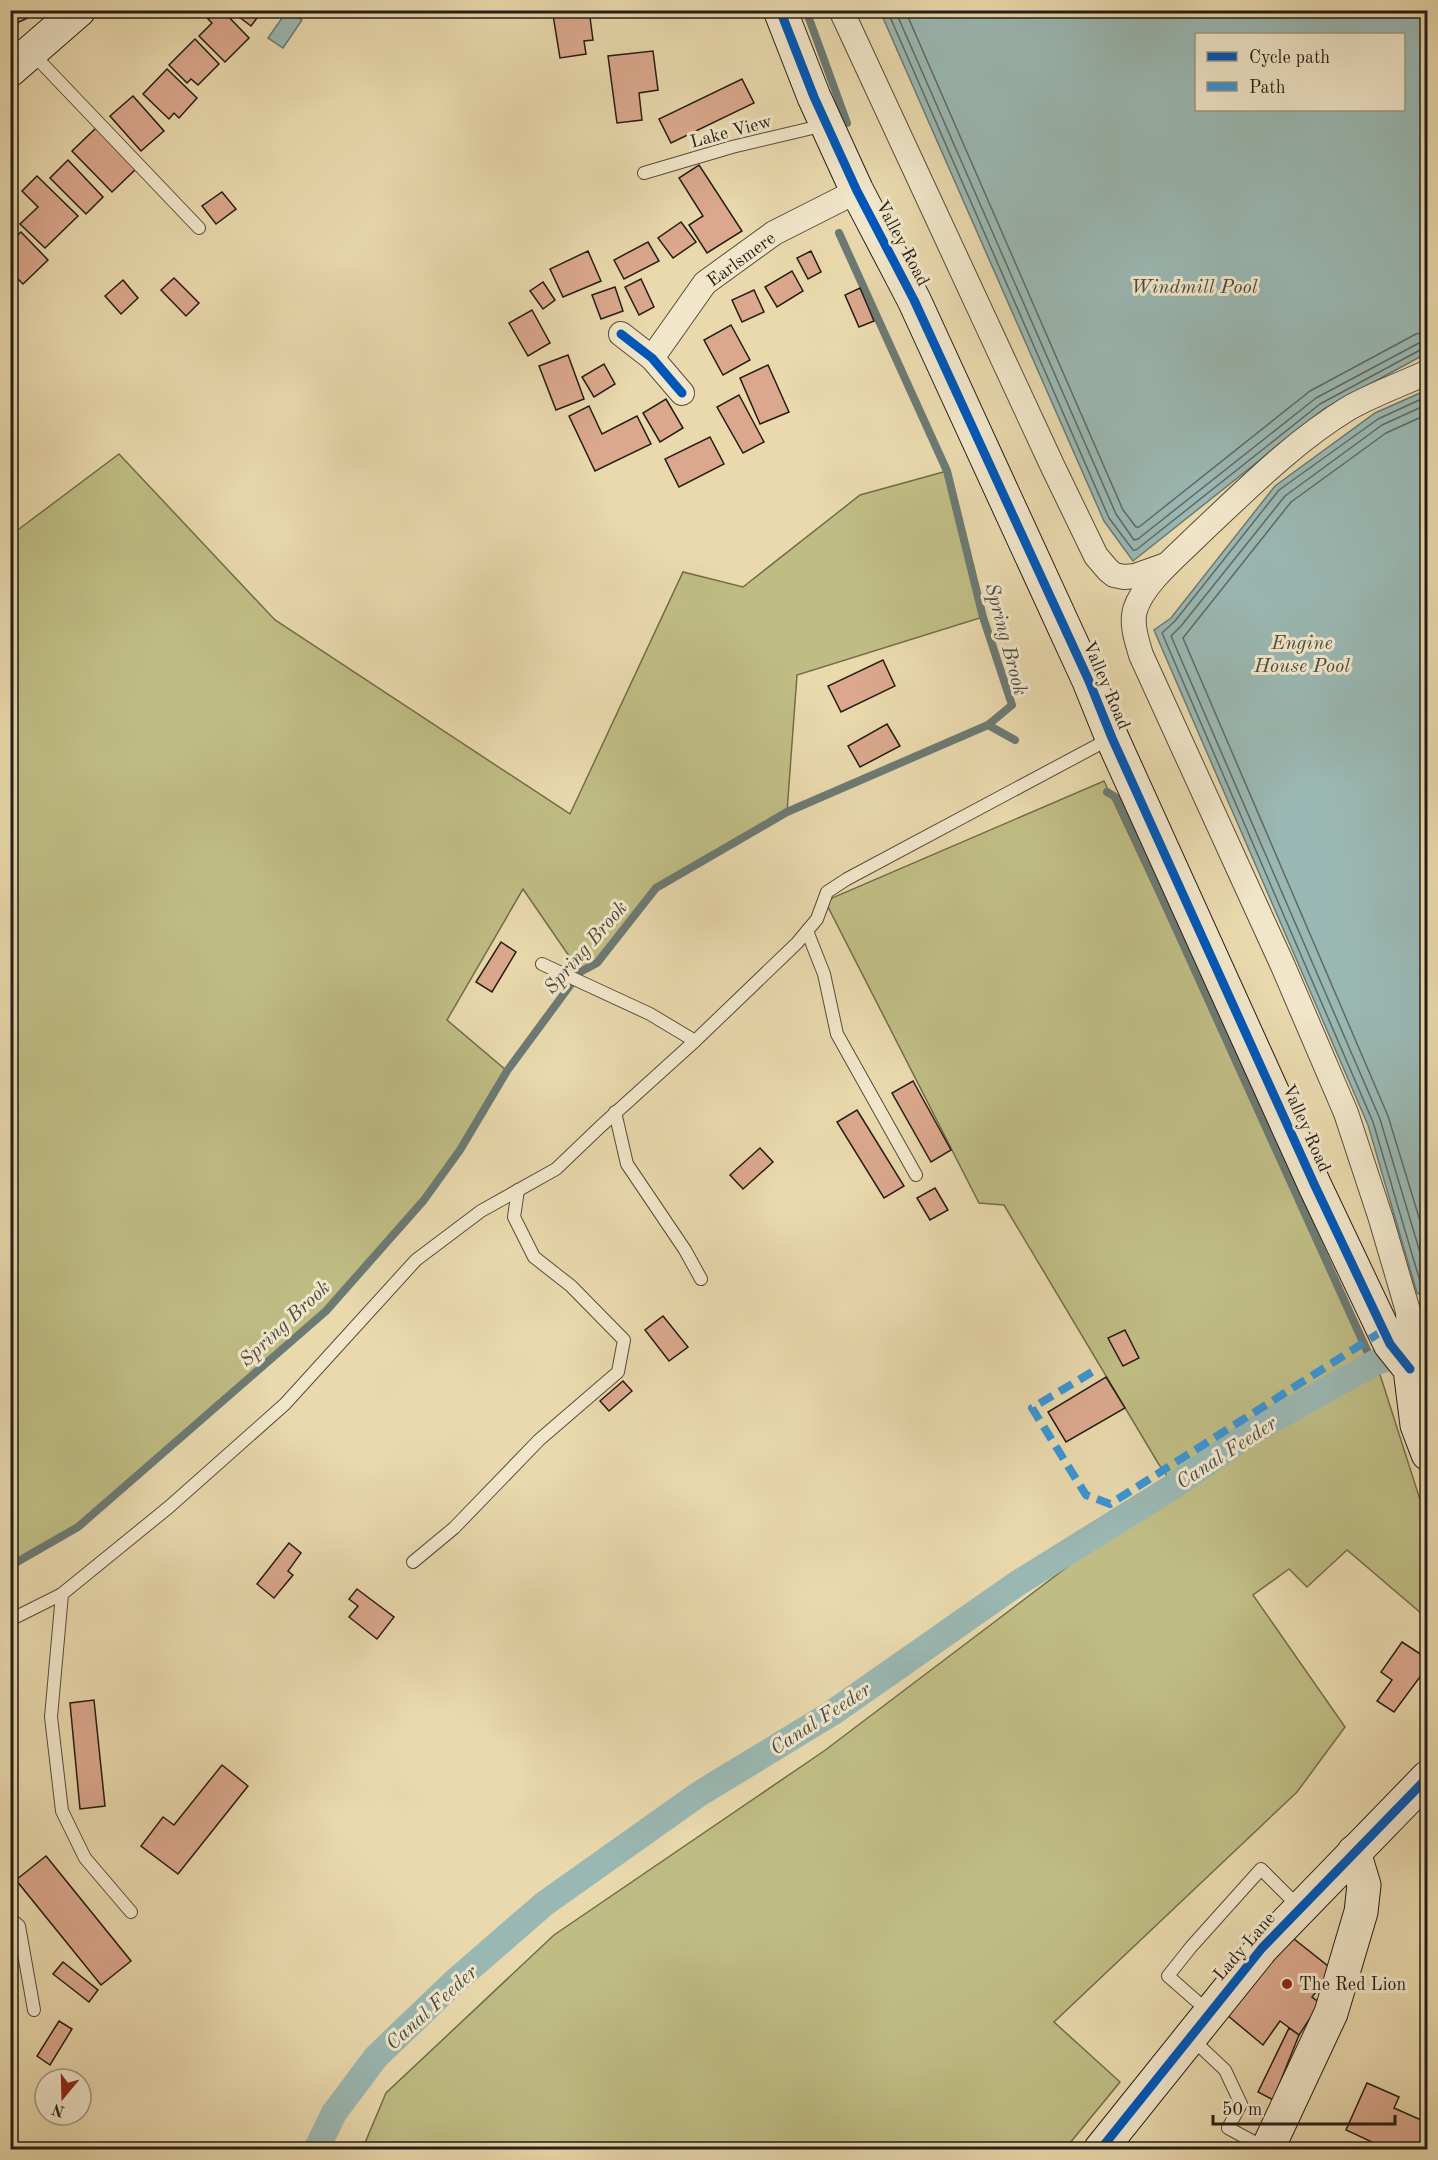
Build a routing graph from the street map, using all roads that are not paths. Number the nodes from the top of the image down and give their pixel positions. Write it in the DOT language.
graph roads {
  1 [pos="79,10"];
  2 [pos="780,10"];
  3 [pos="841,10"];
  4 [pos="21,61"];
  5 [pos="826,125"];
  6 [pos="644,173"];
  7 [pos="857,191"];
  8 [pos="199,228"];
  9 [pos="621,334"];
  10 [pos="652,358"];
  11 [pos="1428,372"];
  12 [pos="682,393"];
  13 [pos="1168,564"];
  14 [pos="1112,738"];
  15 [pos="807,931"];
  16 [pos="542,964"];
  17 [pos="696,1041"];
  18 [pos="615,1112"];
  19 [pos="916,1175"];
  20 [pos="518,1190"];
  21 [pos="701,1279"];
  22 [pos="1410,1369"];
  23 [pos="1428,1454"];
  24 [pos="413,1562"];
  25 [pos="62,1594"];
  26 [pos="10,1620"];
  27 [pos="1428,1777"];
  28 [pos="1354,1852"];
  29 [pos="1301,1909"];
  30 [pos="131,1912"];
  31 [pos="10,1918"];
  32 [pos="34,2010"];
  33 [pos="1200,2025"];
  34 [pos="1267,2149"];
  35 [pos="1100,2150"];
  1 -- 4 [label="street"];
  2 -- 5 [label="street, Valley Road"];
  3 -- 13 [label="street"];
  4 -- 8 [label="lane"];
  5 -- 6 [label="lane, Lake View"];
  5 -- 7 [label="street, Valley Road"];
  7 -- 10 [label="street, Earlsmere"];
  7 -- 14 [label="street, Valley Road"];
  9 -- 10 [label="street"];
  10 -- 12 [label="street"];
  11 -- 13 [label="street"];
  13 -- 22 [label="street"];
  14 -- 15 [label="lane"];
  14 -- 22 [label="street, Valley Road"];
  15 -- 17 [label="lane"];
  15 -- 19 [label="lane"];
  16 -- 17 [label="lane"];
  17 -- 18 [label="lane"];
  18 -- 20 [label="lane"];
  18 -- 21 [label="lane"];
  20 -- 24 [label="lane"];
  20 -- 25 [label="lane"];
  22 -- 23 [label="street"];
  25 -- 26 [label="lane"];
  25 -- 30 [label="lane"];
  27 -- 28 [label="street, Lady Lane"];
  28 -- 29 [label="street, Lady Lane"];
  28 -- 34 [label="street"];
  29 -- 33 [label="street, Lady Lane"];
  29 -- 33 [label="lane"];
  31 -- 32 [label="lane"];
  33 -- 34 [label="lane"];
  33 -- 35 [label="street, Lady Lane"];
}
